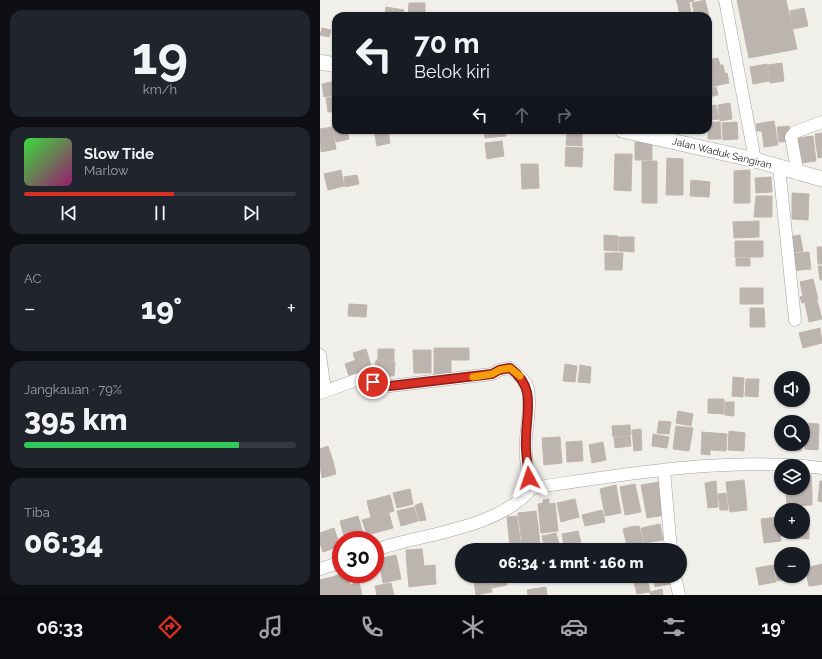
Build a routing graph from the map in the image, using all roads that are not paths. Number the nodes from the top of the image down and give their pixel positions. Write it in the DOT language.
graph roads {
  1 [pos="725,0"];
  2 [pos="320,62"];
  3 [pos="332,65"];
  4 [pos="822,122"];
  5 [pos="640,134"];
  6 [pos="755,160"];
  7 [pos="779,167"];
  8 [pos="798,174"];
  9 [pos="822,179"];
  10 [pos="795,320"];
  11 [pos="320,355"];
  12 [pos="322,392"];
  13 [pos="774,466"];
  14 [pos="810,467"];
  15 [pos="822,468"];
  16 [pos="664,470"];
  17 [pos="532,488"];
  18 [pos="670,543"];
  19 [pos="384,548"];
  20 [pos="332,565"];
  21 [pos="320,569"];
  22 [pos="676,583"];
  23 [pos="679,595"];
  1 -- 6 [label="street"];
  2 -- 3 [label="street"];
  4 -- 8 [label="street"];
  5 -- 6 [label="street, Jalan Waduk Sangiran"];
  6 -- 7 [label="street, Jalan Waduk Sangiran"];
  7 -- 8 [label="street, Jalan Waduk Sangiran"];
  7 -- 10 [label="street"];
  8 -- 9 [label="street, Jalan Waduk Sangiran"];
  11 -- 12 [label="street"];
  12 -- 17 [label="street"];
  13 -- 16 [label="street"];
  14 -- 15 [label="street"];
  16 -- 17 [label="street"];
  16 -- 18 [label="street"];
  17 -- 19 [label="street"];
  20 -- 21 [label="street"];
  22 -- 23 [label="street"];
}
